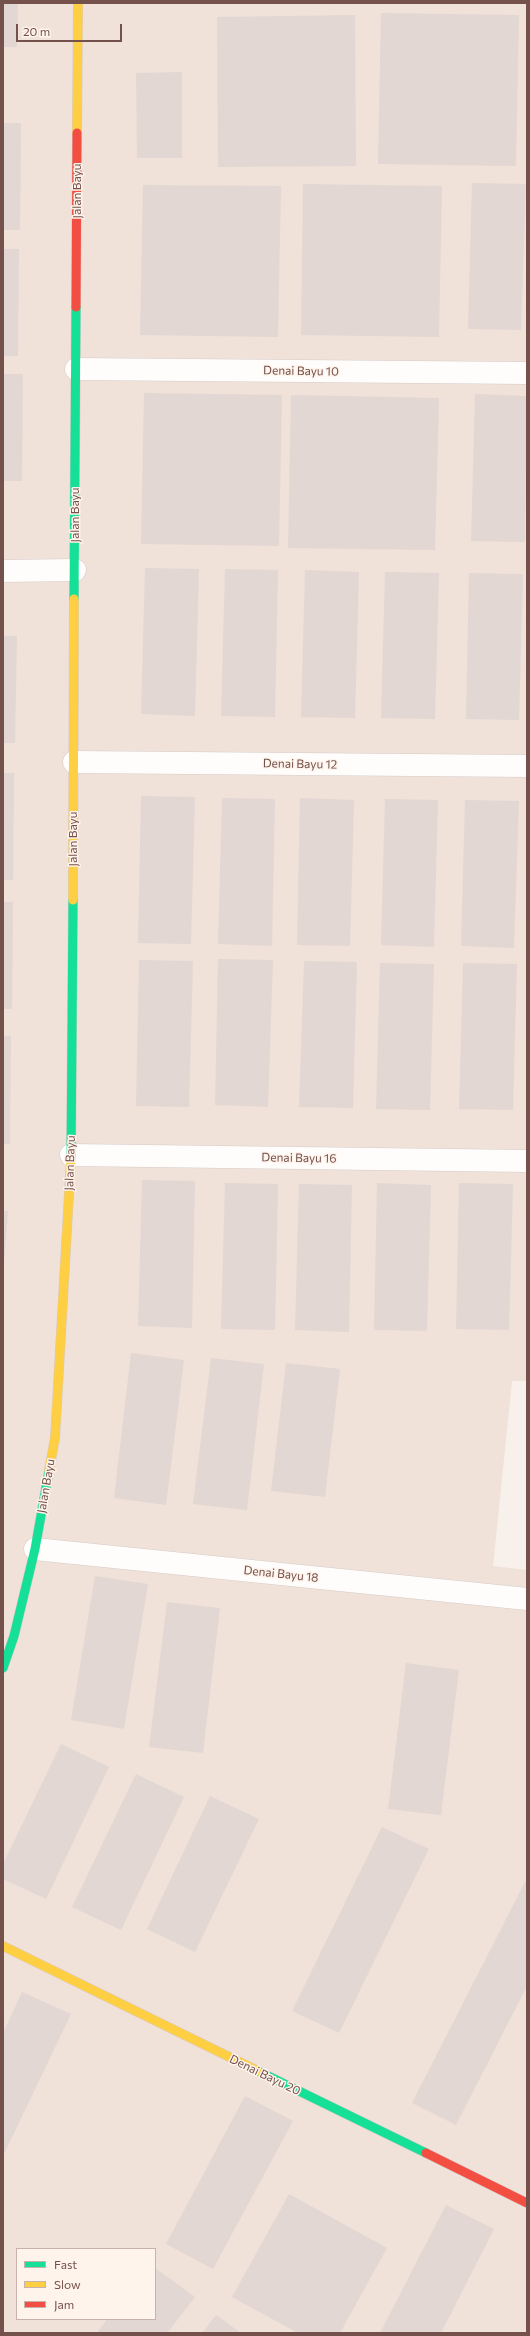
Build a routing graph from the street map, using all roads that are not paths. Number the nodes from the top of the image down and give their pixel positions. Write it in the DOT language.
graph roads {
  1 [pos="78,3"];
  2 [pos="76,368"];
  3 [pos="527,372"];
  4 [pos="75,570"];
  5 [pos="3,571"];
  6 [pos="74,762"];
  7 [pos="527,766"];
  8 [pos="71,1155"];
  9 [pos="527,1161"];
  10 [pos="35,1549"];
  11 [pos="527,1599"];
  12 [pos="3,1668"];
  13 [pos="3,1946"];
  14 [pos="527,2203"];
  1 -- 2 [label="street, Jalan Bayu"];
  2 -- 3 [label="street, Denai Bayu 10"];
  2 -- 4 [label="street, Jalan Bayu"];
  4 -- 5 [label="street"];
  4 -- 6 [label="street, Jalan Bayu"];
  6 -- 7 [label="street, Denai Bayu 12"];
  6 -- 8 [label="street, Jalan Bayu"];
  8 -- 9 [label="street, Denai Bayu 16"];
  8 -- 10 [label="street, Jalan Bayu"];
  10 -- 11 [label="street, Denai Bayu 18"];
  10 -- 12 [label="street, Jalan Bayu"];
  13 -- 14 [label="street, Denai Bayu 20"];
}
